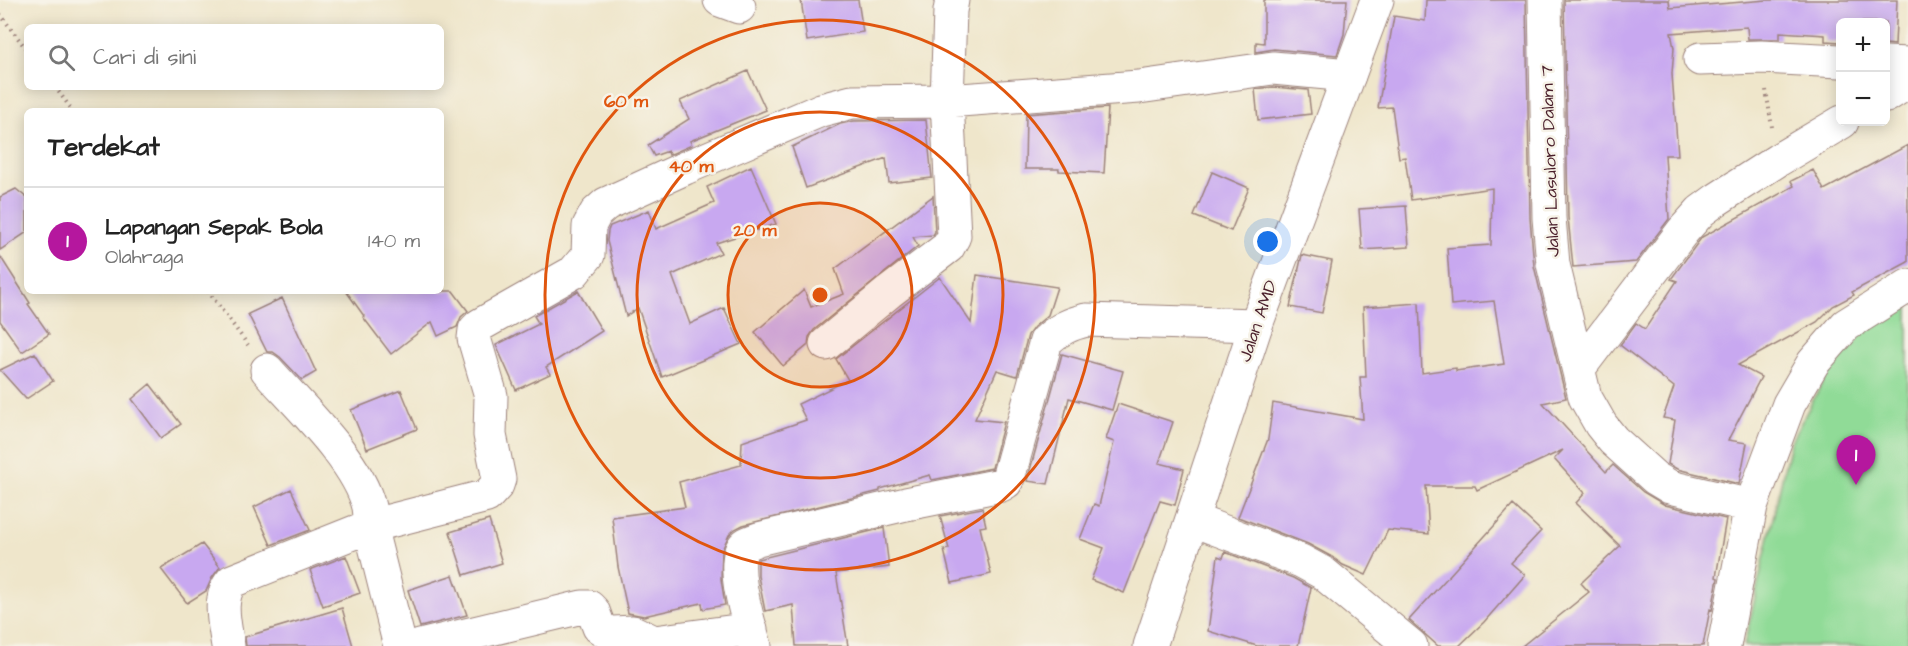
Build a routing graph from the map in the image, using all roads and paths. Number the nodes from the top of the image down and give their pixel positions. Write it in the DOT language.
graph roads {
  1 [pos="952,0"];
  2 [pos="1377,0"];
  3 [pos="1545,0"];
  4 [pos="0,14"];
  5 [pos="24,46"];
  6 [pos="1761,57"];
  7 [pos="1700,59"];
  8 [pos="1836,61"];
  9 [pos="1890,63"];
  10 [pos="1908,64"];
  11 [pos="1350,75"];
  12 [pos="1908,82"];
  13 [pos="57,90"];
  14 [pos="1890,93"];
  15 [pos="947,101"];
  16 [pos="71,108"];
  17 [pos="1836,126"];
  18 [pos="1778,160"];
  19 [pos="1908,286"];
  20 [pos="210,294"];
  21 [pos="1256,325"];
  22 [pos="826,344"];
  23 [pos="1579,368"];
  24 [pos="267,369"];
  25 [pos="1751,506"];
  26 [pos="1193,520"];
  27 [pos="370,526"];
  28 [pos="753,638"];
  29 [pos="1394,640"];
  30 [pos="228,646"];
  31 [pos="400,646"];
  32 [pos="420,646"];
  33 [pos="1150,646"];
  34 [pos="1724,646"];
  1 -- 15 [label="street"];
  2 -- 11 [label="street, Jalan AMD"];
  3 -- 23 [label="street, Jalan Lasuloro Dalam 7"];
  4 -- 5 [label="path"];
  6 -- 7 [label="street"];
  6 -- 8 [label="street"];
  6 -- 18 [label="path"];
  9 -- 10 [label="street"];
  11 -- 15 [label="street"];
  11 -- 21 [label="street, Jalan AMD"];
  12 -- 14 [label="street"];
  13 -- 16 [label="path"];
  15 -- 22 [label="street"];
  15 -- 27 [label="street"];
  17 -- 18 [label="street"];
  18 -- 23 [label="street"];
  19 -- 25 [label="street"];
  20 -- 24 [label="path"];
  21 -- 26 [label="street, Jalan AMD"];
  21 -- 28 [label="street"];
  23 -- 25 [label="street, Jalan Lasuloro Dalam 7"];
  24 -- 27 [label="street"];
  25 -- 34 [label="street"];
  26 -- 29 [label="street"];
  26 -- 33 [label="street, Jalan AMD"];
  27 -- 30 [label="street"];
  27 -- 31 [label="street"];
  28 -- 32 [label="street"];
}
